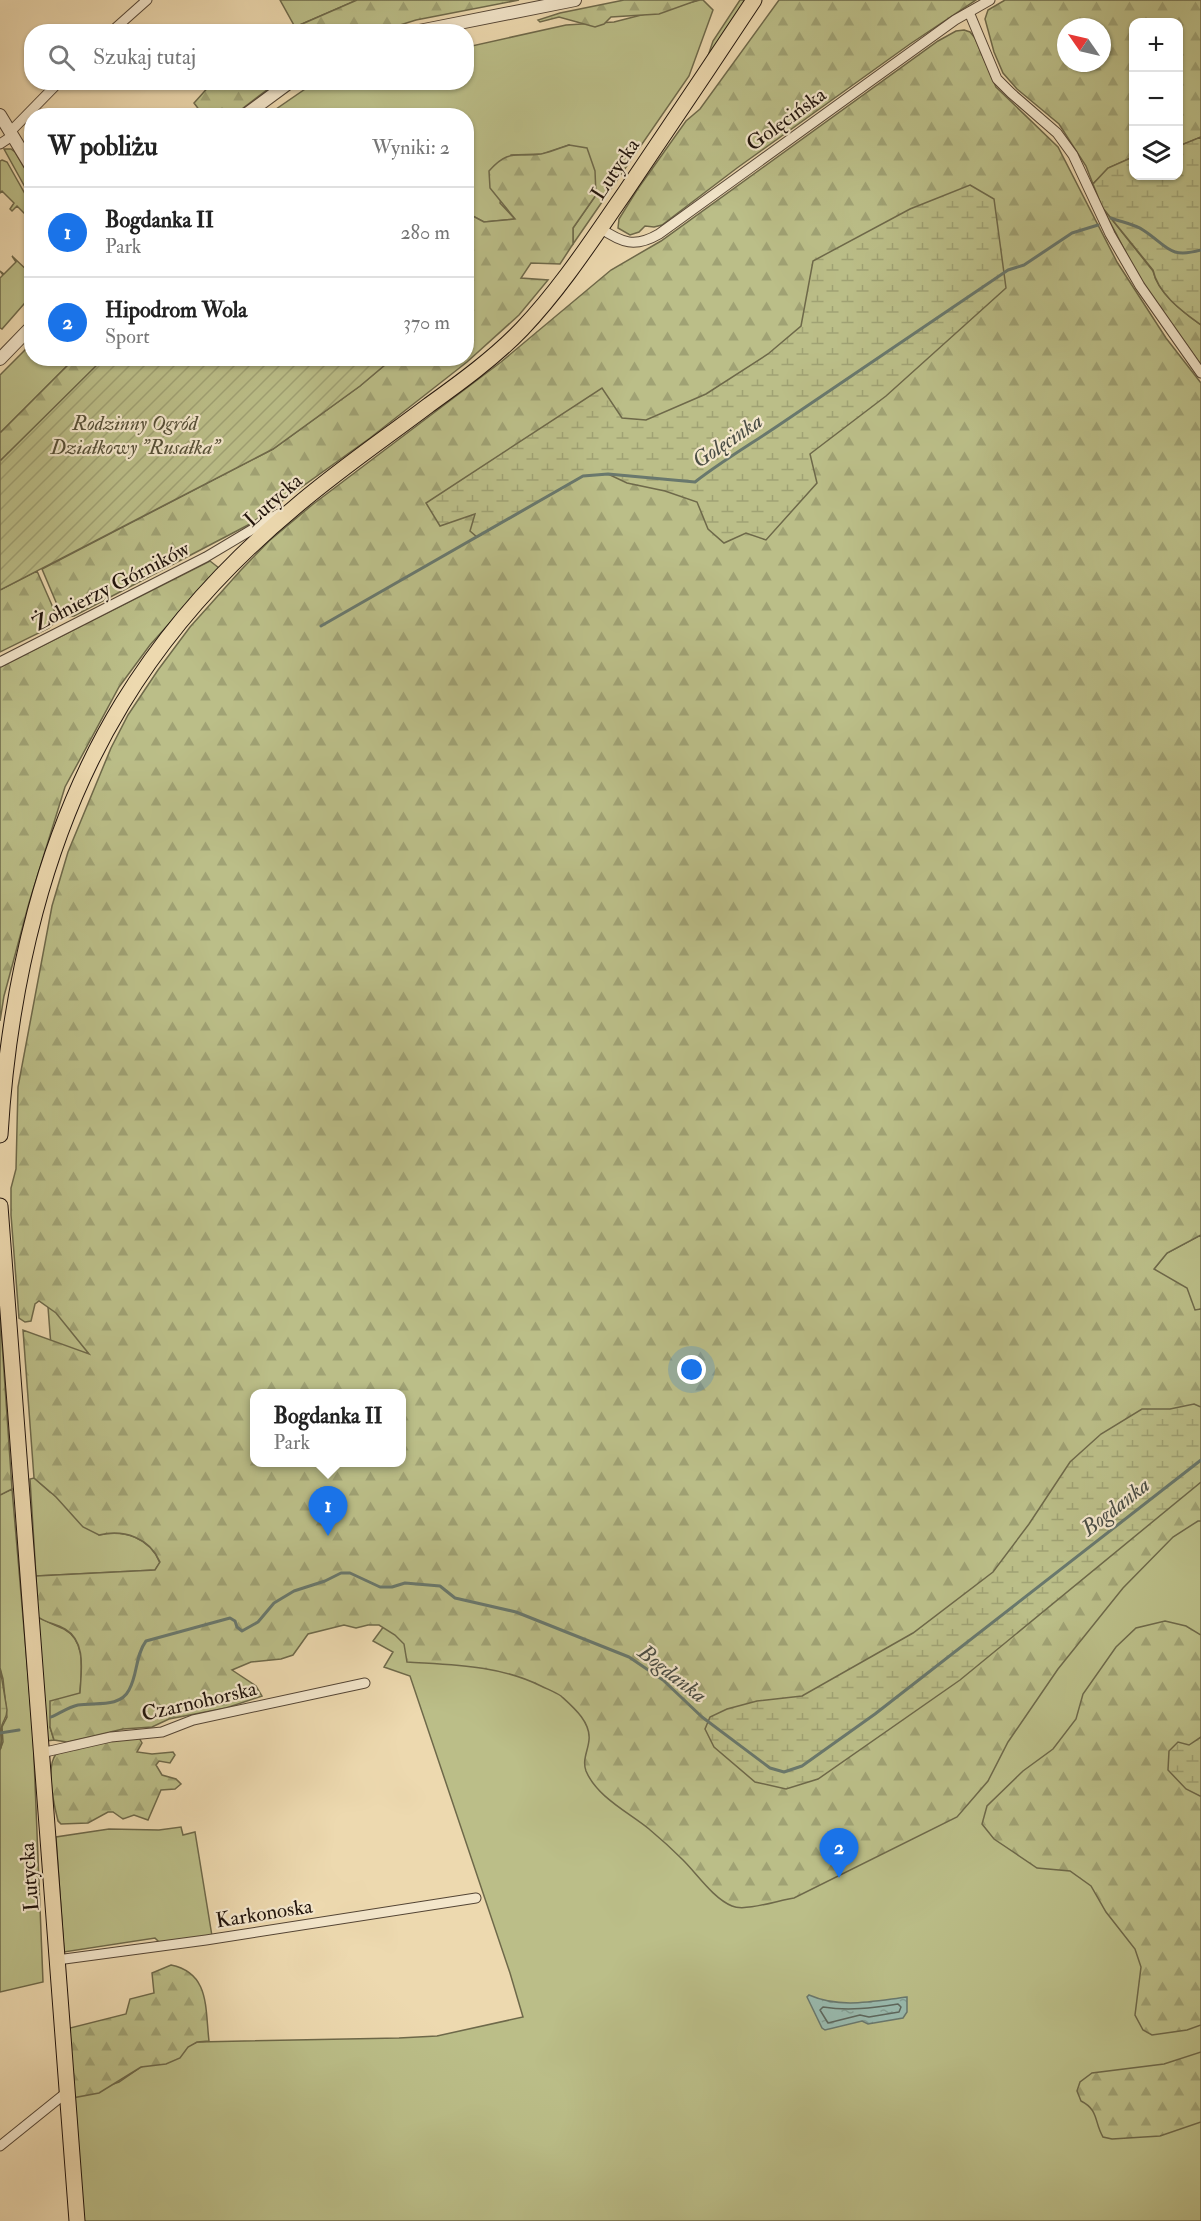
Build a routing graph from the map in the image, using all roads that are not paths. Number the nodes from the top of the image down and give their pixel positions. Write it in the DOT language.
graph roads {
  1 [pos="147,0"];
  2 [pos="575,0"];
  3 [pos="754,0"];
  4 [pos="990,0"];
  5 [pos="969,12"];
  6 [pos="120,24"];
  7 [pos="454,24"];
  8 [pos="52,90"];
  9 [pos="279,90"];
  10 [pos="35,108"];
  11 [pos="255,108"];
  12 [pos="0,115"];
  13 [pos="24,120"];
  14 [pos="11,134"];
  15 [pos="0,144"];
  16 [pos="24,155"];
  17 [pos="600,228"];
  18 [pos="24,334"];
  19 [pos="0,359"];
  20 [pos="1201,373"];
  21 [pos="318,488"];
  22 [pos="206,557"];
  23 [pos="229,569"];
  24 [pos="0,662"];
  25 [pos="0,1135"];
  26 [pos="0,1206"];
  27 [pos="365,1683"];
  28 [pos="41,1753"];
  29 [pos="476,1898"];
  30 [pos="57,1960"];
  31 [pos="67,2092"];
  32 [pos="0,2146"];
  33 [pos="77,2221"];
  1 -- 6 [label="street"];
  2 -- 7 [label="street"];
  3 -- 17 [label="main road, Lutycka"];
  4 -- 5 [label="street, Golęcińska"];
  5 -- 17 [label="street, Golęcińska"];
  5 -- 20 [label="street"];
  8 -- 10 [label="street"];
  9 -- 11 [label="street"];
  12 -- 14 [label="street"];
  13 -- 14 [label="street"];
  14 -- 15 [label="street"];
  14 -- 16 [label="street"];
  17 -- 21 [label="main road, Lutycka"];
  18 -- 19 [label="street"];
  21 -- 22 [label="street, Żołnierzy Górników"];
  21 -- 23 [label="main road, Lutycka"];
  22 -- 23 [label="street, Żołnierzy Górników"];
  22 -- 24 [label="street, Żołnierzy Górników"];
  23 -- 25 [label="main road, Lutycka"];
  26 -- 28 [label="main road, Lutycka"];
  27 -- 28 [label="street, Czarnohorska"];
  28 -- 30 [label="main road, Lutycka"];
  29 -- 30 [label="street, Karkonoska"];
  30 -- 31 [label="main road, Lutycka"];
  31 -- 32 [label="street"];
  31 -- 33 [label="main road, Lutycka"];
}
